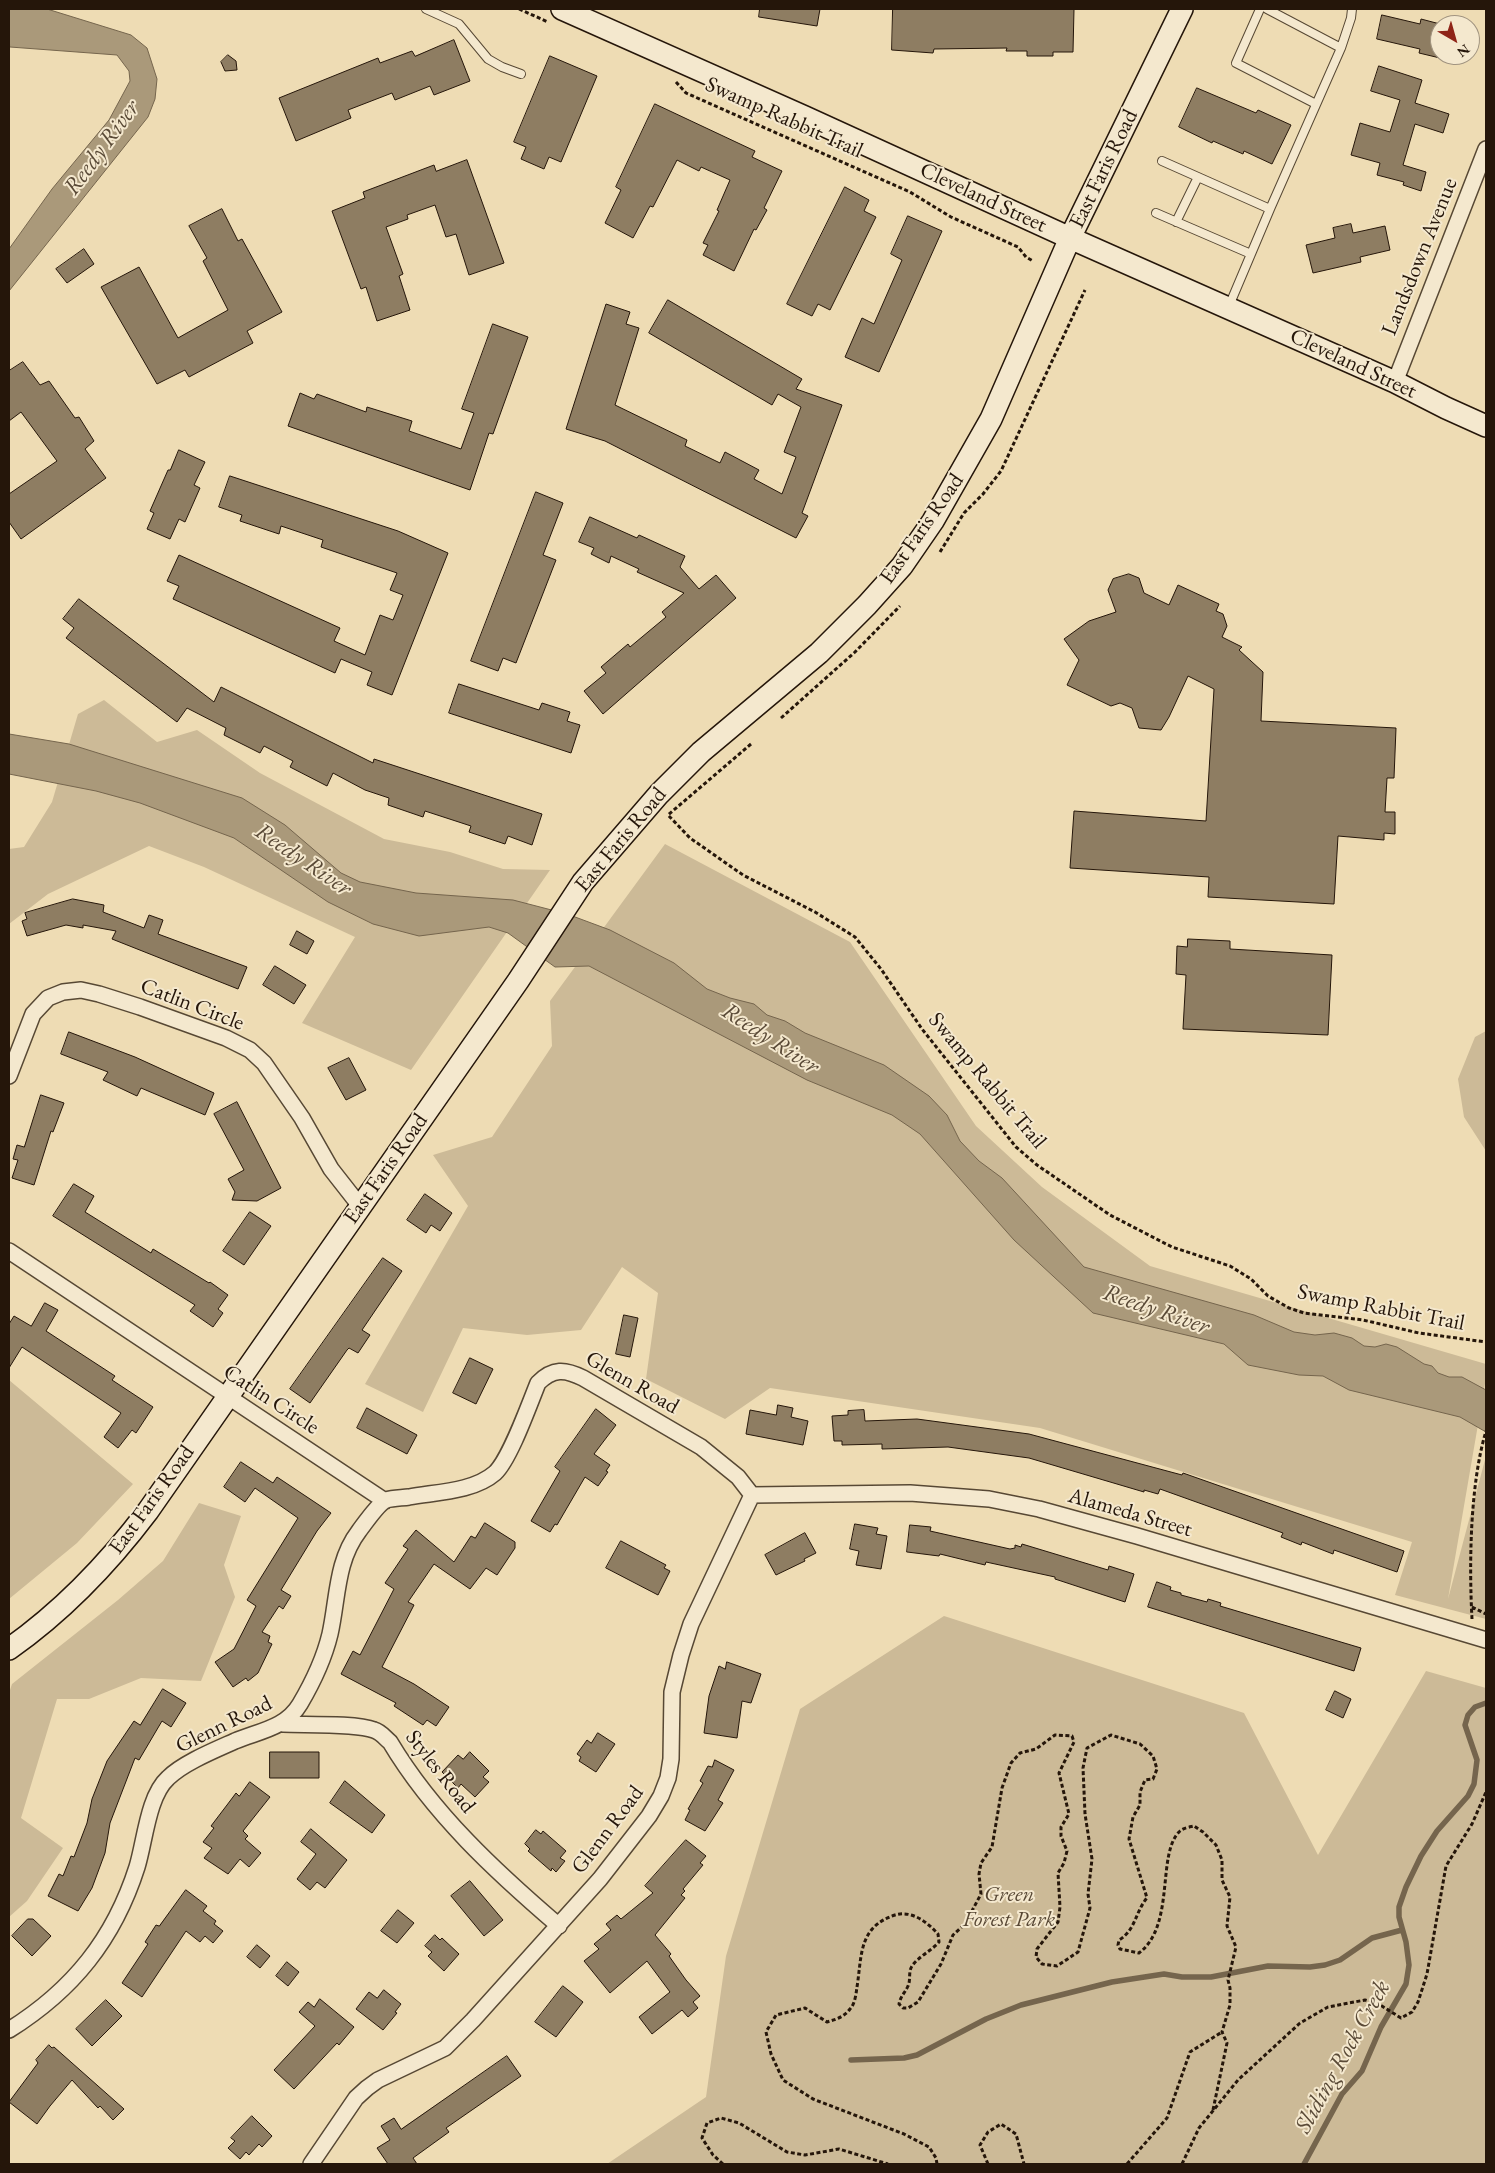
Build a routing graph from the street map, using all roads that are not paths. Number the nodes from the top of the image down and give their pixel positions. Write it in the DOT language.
graph roads {
  1 [pos="426,9"];
  2 [pos="1182,9"];
  3 [pos="1260,9"];
  4 [pos="1267,9"];
  5 [pos="1352,9"];
  6 [pos="558,17"];
  7 [pos="1341,48"];
  8 [pos="521,74"];
  9 [pos="1316,104"];
  10 [pos="1486,149"];
  11 [pos="1162,161"];
  12 [pos="1198,177"];
  13 [pos="1270,209"];
  14 [pos="1156,214"];
  15 [pos="1176,222"];
  16 [pos="1070,238"];
  17 [pos="1251,254"];
  18 [pos="1228,308"];
  19 [pos="1395,382"];
  20 [pos="1486,426"];
  21 [pos="9,1076"];
  22 [pos="360,1206"];
  23 [pos="9,1251"];
  24 [pos="226,1397"];
  25 [pos="752,1495"];
  26 [pos="385,1501"];
  27 [pos="1480,1637"];
  28 [pos="9,1649"];
  29 [pos="283,1724"];
  30 [pos="559,1926"];
  31 [pos="9,2030"];
  32 [pos="311,2164"];
  1 -- 8 [label="lane"];
  2 -- 16 [label="main road, East Faris Road"];
  3 -- 9 [label="lane"];
  4 -- 7 [label="lane"];
  5 -- 7 [label="lane"];
  6 -- 16 [label="main road, Cleveland Street"];
  7 -- 9 [label="lane"];
  9 -- 13 [label="lane"];
  10 -- 19 [label="street, Landsdown Avenue"];
  11 -- 12 [label="lane"];
  12 -- 13 [label="lane"];
  12 -- 15 [label="lane"];
  13 -- 17 [label="lane"];
  14 -- 15 [label="lane"];
  15 -- 17 [label="lane"];
  16 -- 18 [label="main road, Cleveland Street"];
  16 -- 22 [label="main road, East Faris Road"];
  17 -- 18 [label="lane"];
  18 -- 19 [label="main road, Cleveland Street"];
  19 -- 20 [label="main road, Cleveland Street"];
  21 -- 22 [label="street, Catlin Circle"];
  22 -- 24 [label="main road, East Faris Road"];
  23 -- 24 [label="street, Catlin Circle"];
  24 -- 26 [label="street, Catlin Circle"];
  24 -- 28 [label="main road, East Faris Road"];
  25 -- 26 [label="street, Glenn Road"];
  25 -- 27 [label="street, Alameda Street"];
  25 -- 30 [label="street, Glenn Road"];
  26 -- 29 [label="street, Glenn Road"];
  29 -- 30 [label="street, Styles Road"];
  29 -- 31 [label="street, Glenn Road"];
  30 -- 32 [label="street, Glenn Road"];
}
